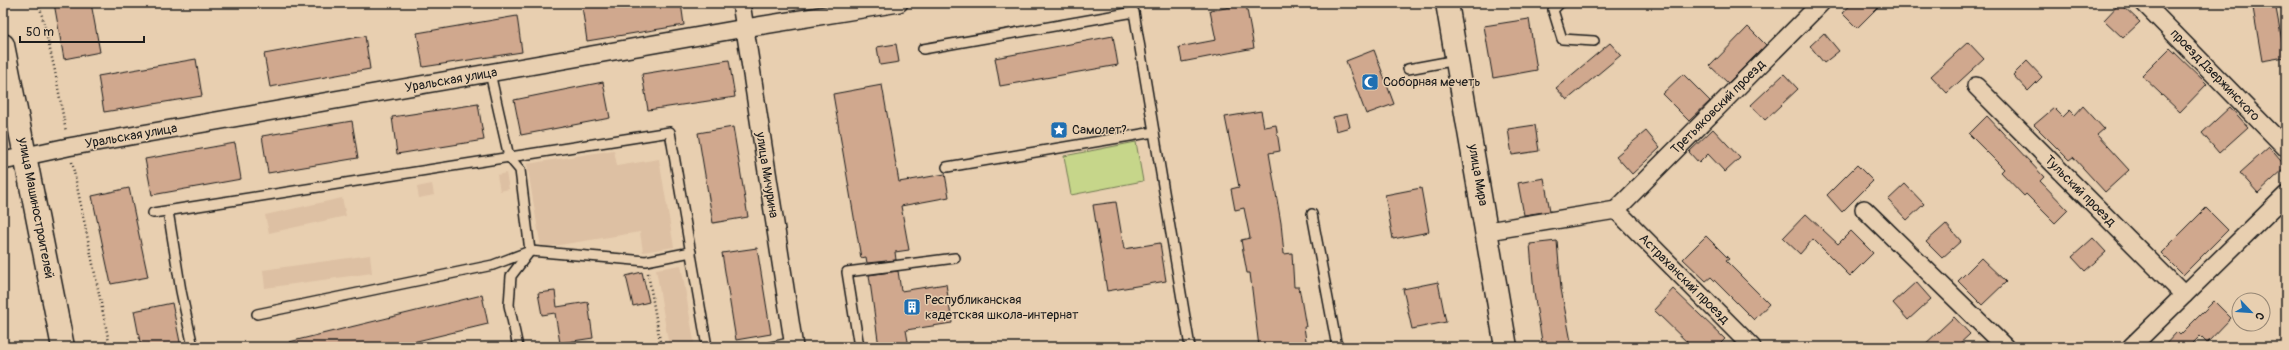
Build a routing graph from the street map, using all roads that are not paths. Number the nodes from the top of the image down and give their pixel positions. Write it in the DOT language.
graph roads {
  1 [pos="741,3"];
  2 [pos="899,3"];
  3 [pos="1447,3"];
  4 [pos="1560,3"];
  5 [pos="1821,3"];
  6 [pos="2144,3"];
  7 [pos="744,28"];
  8 [pos="1594,41"];
  9 [pos="3,45"];
  10 [pos="923,48"];
  11 [pos="1457,60"];
  12 [pos="1408,69"];
  13 [pos="490,73"];
  14 [pos="1976,86"];
  15 [pos="1154,132"];
  16 [pos="2286,148"];
  17 [pos="26,157"];
  18 [pos="509,157"];
  19 [pos="3,161"];
  20 [pos="947,167"];
  21 [pos="2286,195"];
  22 [pos="1864,209"];
  23 [pos="1616,210"];
  24 [pos="168,211"];
  25 [pos="153,214"];
  26 [pos="1312,214"];
  27 [pos="1488,231"];
  28 [pos="530,251"];
  29 [pos="691,252"];
  30 [pos="955,258"];
  31 [pos="2184,295"];
  32 [pos="257,314"];
  33 [pos="794,345"];
  34 [pos="63,347"];
  35 [pos="193,347"];
  36 [pos="518,347"];
  37 [pos="707,347"];
  38 [pos="770,347"];
  39 [pos="859,347"];
  40 [pos="1190,347"];
  41 [pos="1337,347"];
  42 [pos="1506,347"];
  43 [pos="1752,347"];
  44 [pos="2005,347"];
  45 [pos="2131,347"];
  1 -- 7 [label="street, улица Мичурина"];
  2 -- 7 [label="street, Уральская улица"];
  3 -- 11 [label="street, улица Мира"];
  4 -- 8 [label="lane"];
  5 -- 23 [label="street, Третьяковский проезд"];
  6 -- 16 [label="street, проезд Дзержинского"];
  7 -- 13 [label="street, Уральская улица"];
  7 -- 33 [label="street, улица Мичурина"];
  9 -- 17 [label="street, улица Машиностроителей"];
  10 -- 15 [label="lane"];
  11 -- 12 [label="lane"];
  11 -- 27 [label="street, улица Мира"];
  13 -- 17 [label="street, Уральская улица"];
  13 -- 18 [label="lane"];
  14 -- 31 [label="street, Тульский проезд"];
  15 -- 20 [label="lane"];
  15 -- 40 [label="lane"];
  17 -- 19 [label="street, Уральская улица"];
  17 -- 34 [label="street, улица Машиностроителей"];
  18 -- 24 [label="lane"];
  18 -- 28 [label="lane"];
  18 -- 29 [label="lane"];
  21 -- 31 [label="street"];
  22 -- 44 [label="street"];
  23 -- 27 [label="street"];
  23 -- 43 [label="street, Астраханский проезд"];
  24 -- 25 [label="lane"];
  24 -- 35 [label="lane"];
  26 -- 41 [label="lane"];
  27 -- 42 [label="street, улица Мира"];
  28 -- 29 [label="lane"];
  28 -- 32 [label="lane"];
  28 -- 36 [label="lane"];
  29 -- 37 [label="lane"];
  30 -- 39 [label="lane"];
  31 -- 45 [label="street"];
  33 -- 38 [label="lane"];
}
